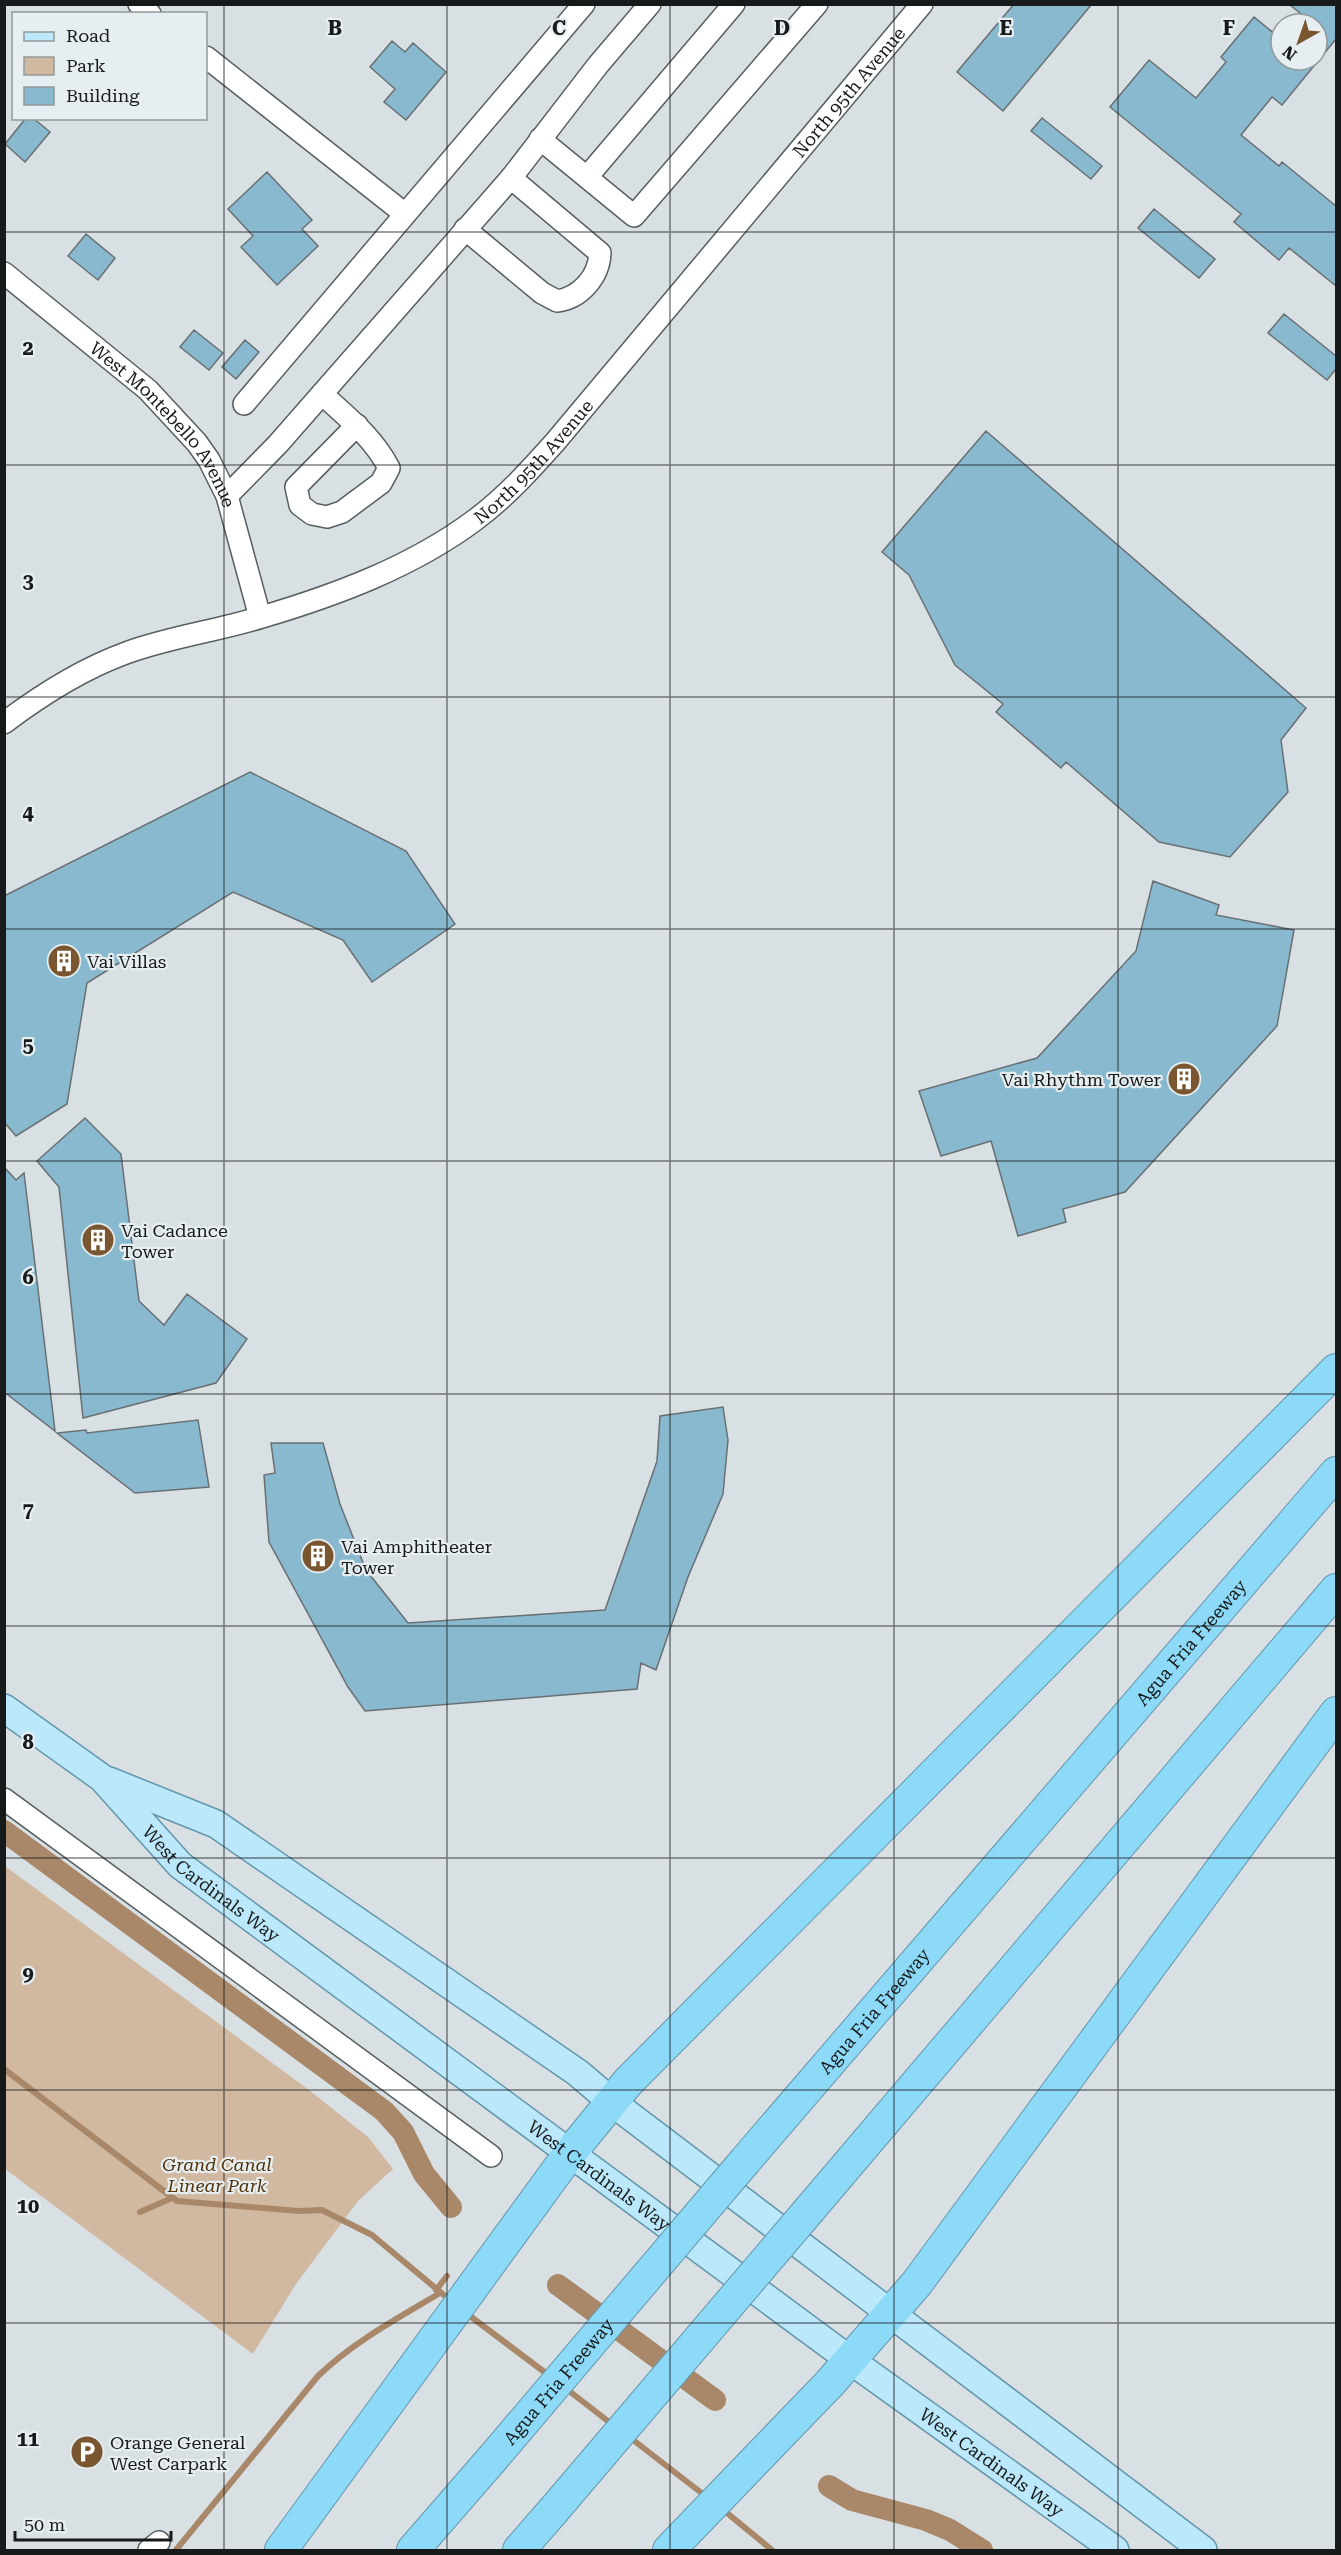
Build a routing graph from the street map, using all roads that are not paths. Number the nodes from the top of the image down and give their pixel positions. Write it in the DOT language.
graph roads {
  1 [pos="584,4"];
  2 [pos="650,4"];
  3 [pos="734,4"];
  4 [pos="817,4"];
  5 [pos="922,4"];
  6 [pos="207,58"];
  7 [pos="540,139"];
  8 [pos="587,177"];
  9 [pos="511,178"];
  10 [pos="405,214"];
  11 [pos="465,229"];
  12 [pos="4,273"];
  13 [pos="322,394"];
  14 [pos="244,404"];
  15 [pos="357,426"];
  16 [pos="226,496"];
  17 [pos="261,618"];
  18 [pos="4,723"];
  19 [pos="1336,1370"];
  20 [pos="1336,1473"];
  21 [pos="1336,1590"];
  22 [pos="4,1708"];
  23 [pos="1336,1713"];
  24 [pos="102,1778"];
  25 [pos="4,1799"];
  26 [pos="613,2103"];
  27 [pos="570,2153"];
  28 [pos="491,2156"];
  29 [pos="892,2313"];
  30 [pos="849,2360"];
  31 [pos="281,2550"];
  32 [pos="413,2550"];
  33 [pos="519,2550"];
  34 [pos="669,2550"];
  35 [pos="1115,2550"];
  36 [pos="1203,2550"];
  1 -- 10 [label="street"];
  2 -- 7 [label="street"];
  3 -- 8 [label="street"];
  4 -- 8 [label="street"];
  5 -- 17 [label="street, North 95th Avenue"];
  6 -- 10 [label="street"];
  7 -- 8 [label="street"];
  7 -- 9 [label="street"];
  9 -- 11 [label="street"];
  9 -- 11 [label="street"];
  10 -- 14 [label="street"];
  11 -- 13 [label="street"];
  12 -- 16 [label="street, West Montebello Avenue"];
  13 -- 15 [label="street"];
  13 -- 16 [label="street"];
  15 -- 15 [label="street"];
  16 -- 17 [label="street, West Montebello Avenue"];
  17 -- 18 [label="street, North 95th Avenue"];
  19 -- 26 [label="highway"];
  20 -- 32 [label="highway, Agua Fria Freeway, bridge"];
  21 -- 33 [label="highway, bridge"];
  22 -- 24 [label="main road, West Cardinals Way"];
  23 -- 29 [label="highway"];
  24 -- 26 [label="main road, West Cardinals Way"];
  24 -- 27 [label="main road, West Cardinals Way"];
  25 -- 28 [label="street"];
  26 -- 27 [label="highway"];
  26 -- 29 [label="main road"];
  27 -- 30 [label="main road, West Cardinals Way"];
  27 -- 31 [label="highway"];
  29 -- 30 [label="highway"];
  29 -- 36 [label="main road"];
  30 -- 34 [label="highway"];
  30 -- 35 [label="main road, West Cardinals Way"];
}
